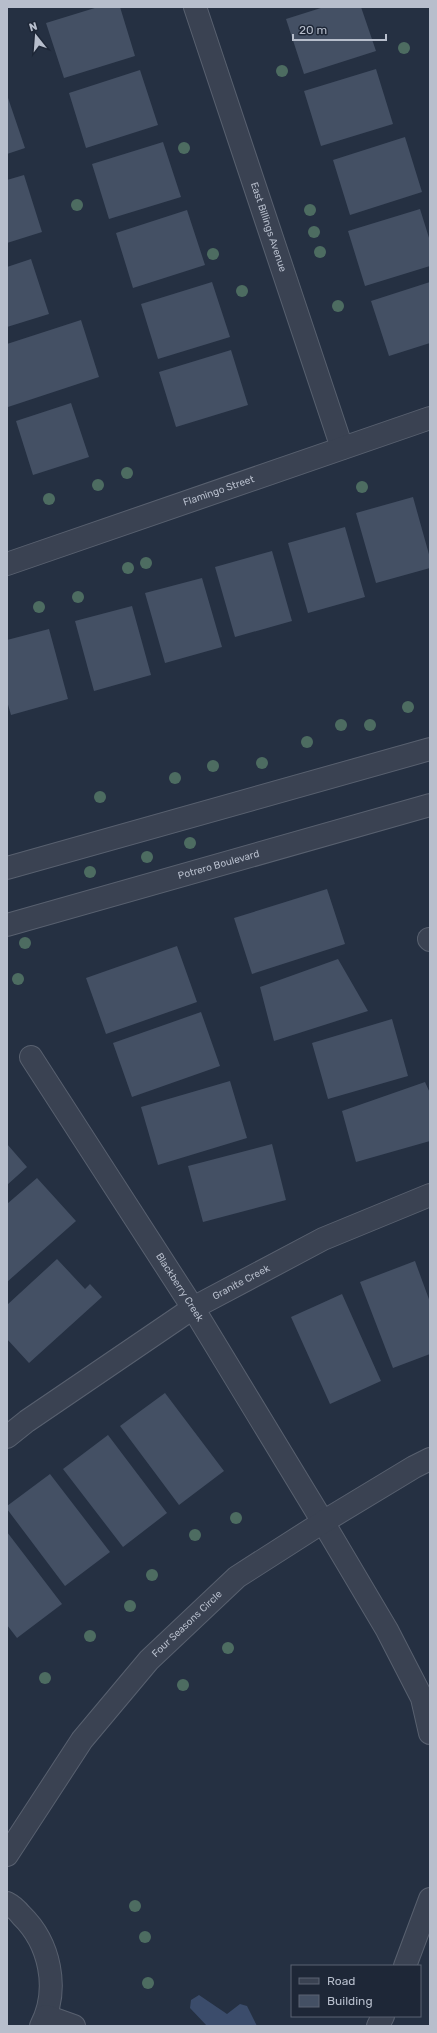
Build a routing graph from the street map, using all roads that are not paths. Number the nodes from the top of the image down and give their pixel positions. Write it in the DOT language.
graph roads {
  1 [pos="195,7"];
  2 [pos="430,418"];
  3 [pos="342,448"];
  4 [pos="7,564"];
  5 [pos="430,749"];
  6 [pos="430,805"];
  7 [pos="7,868"];
  8 [pos="7,925"];
  9 [pos="31,1057"];
  10 [pos="430,1195"];
  11 [pos="193,1308"];
  12 [pos="7,1437"];
  13 [pos="430,1459"];
  14 [pos="323,1522"];
  15 [pos="430,1733"];
  16 [pos="7,1855"];
  17 [pos="430,1899"];
  18 [pos="7,1903"];
  19 [pos="406,1965"];
  20 [pos="382,2017"];
  21 [pos="43,2021"];
  22 [pos="74,2026"];
  23 [pos="378,2026"];
  1 -- 3 [label="street, East Billings Avenue"];
  2 -- 3 [label="street, Flamingo Street"];
  3 -- 4 [label="street, Flamingo Street"];
  5 -- 7 [label="street"];
  6 -- 8 [label="street, Potrero Boulevard"];
  9 -- 11 [label="street, Blackberry Creek"];
  10 -- 11 [label="street, Granite Creek"];
  11 -- 12 [label="street, Granite Creek"];
  11 -- 14 [label="street, Blackberry Creek"];
  13 -- 14 [label="street, Four Seasons Circle"];
  14 -- 15 [label="street, Blackberry Creek"];
  14 -- 16 [label="street, Four Seasons Circle"];
  17 -- 19 [label="street"];
  18 -- 21 [label="street"];
  20 -- 23 [label="street"];
  21 -- 22 [label="street"];
}
